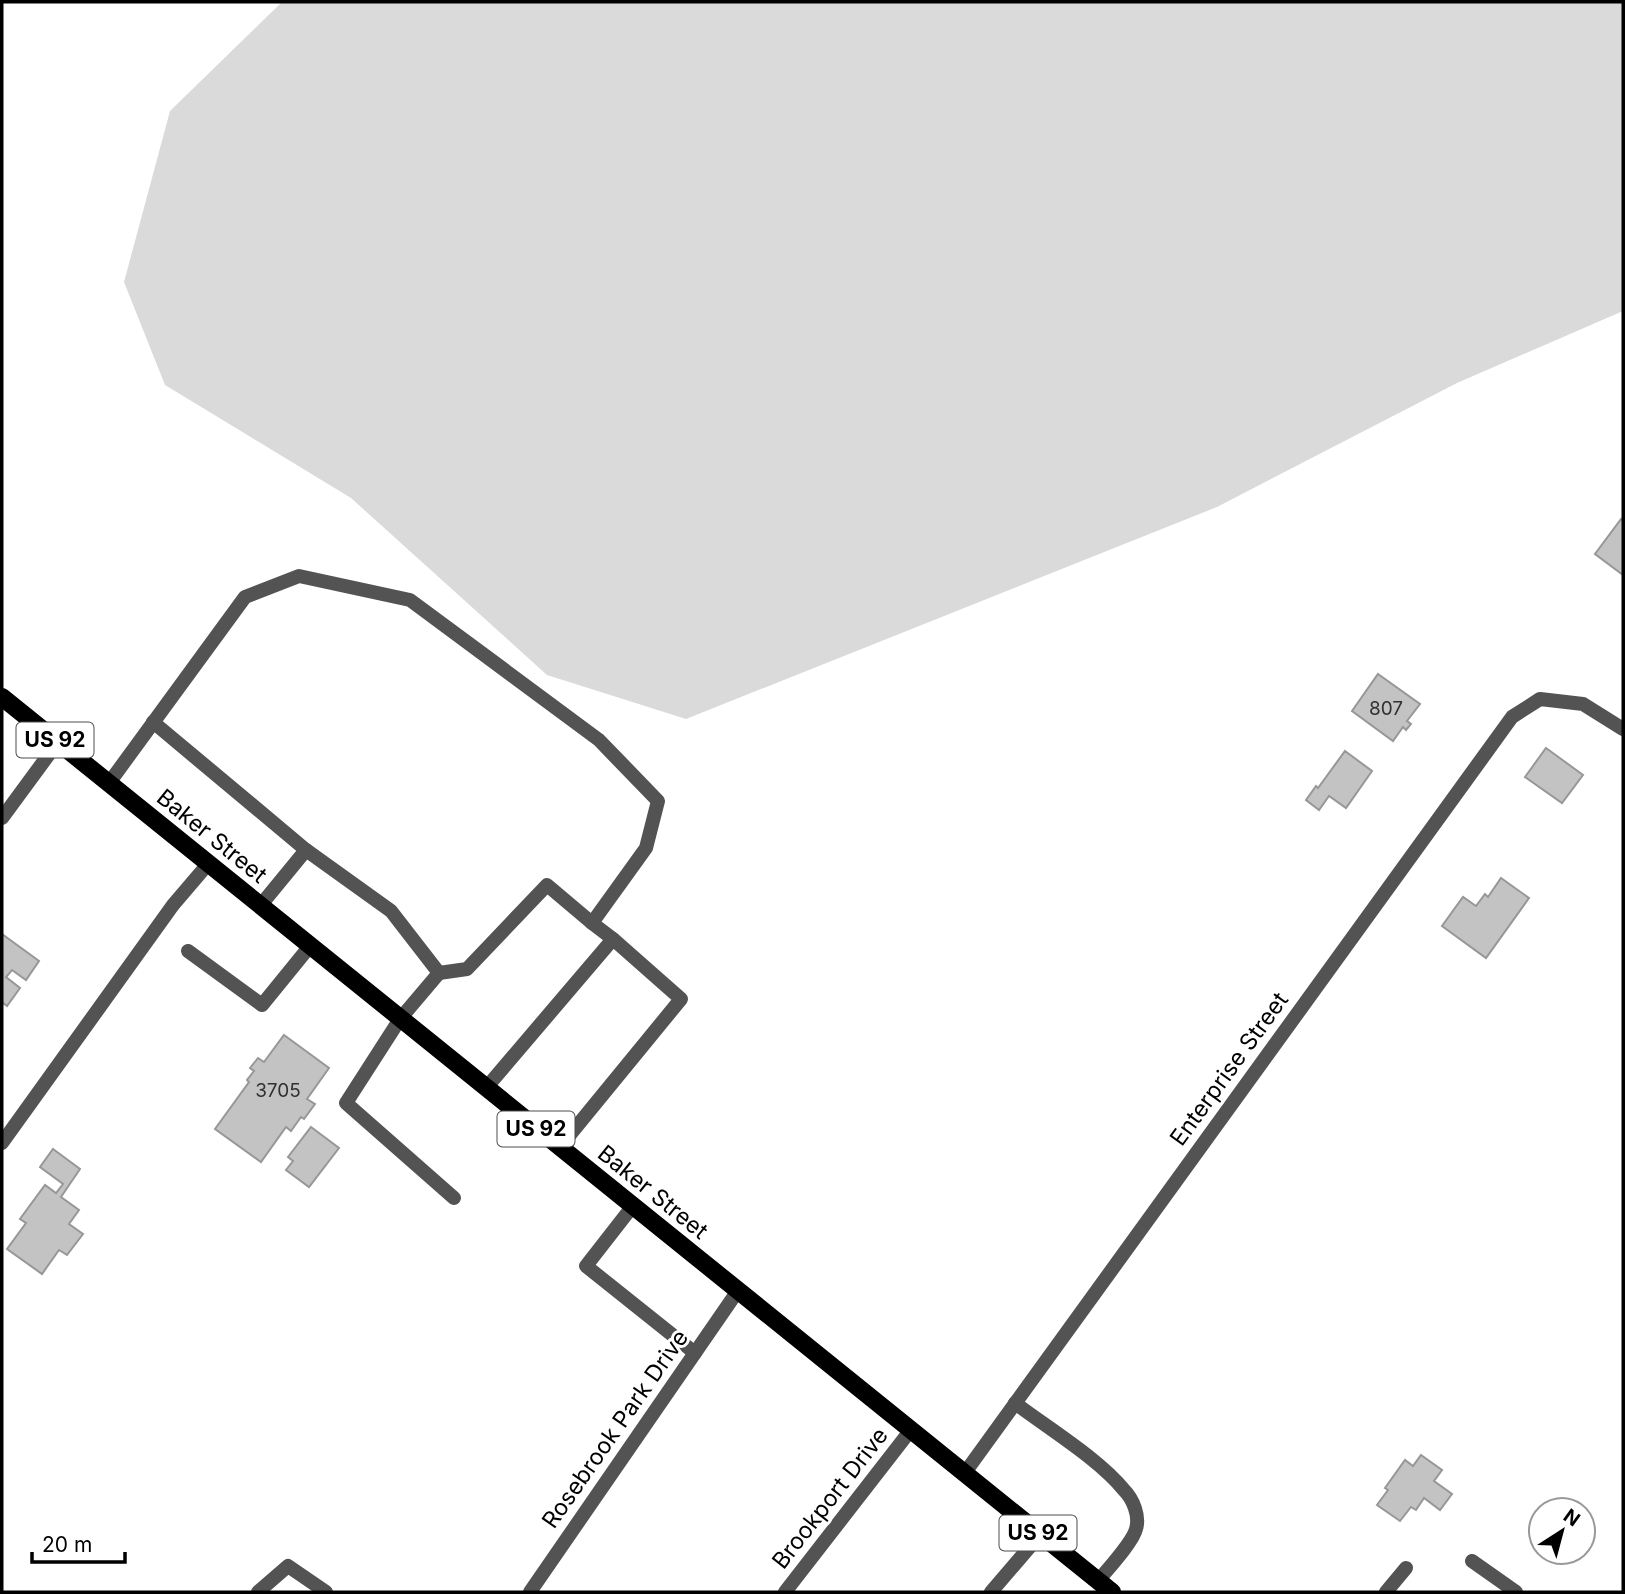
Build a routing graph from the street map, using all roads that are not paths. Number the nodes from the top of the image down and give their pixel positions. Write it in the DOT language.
graph roads {
  1 [pos="2,697"];
  2 [pos="153,722"];
  3 [pos="1623,729"];
  4 [pos="58,742"];
  5 [pos="109,783"];
  6 [pos="2,818"];
  7 [pos="306,850"];
  8 [pos="208,864"];
  9 [pos="260,906"];
  10 [pos="592,923"];
  11 [pos="613,939"];
  12 [pos="310,946"];
  13 [pos="188,951"];
  14 [pos="439,973"];
  15 [pos="400,1019"];
  16 [pos="486,1088"];
  17 [pos="2,1143"];
  18 [pos="559,1147"];
  19 [pos="454,1198"];
  20 [pos="632,1207"];
  21 [pos="737,1292"];
  22 [pos="695,1353"];
  23 [pos="1015,1403"];
  24 [pos="910,1431"];
  25 [pos="964,1474"];
  26 [pos="1040,1535"];
  27 [pos="1472,1560"];
  28 [pos="1406,1568"];
  29 [pos="1105,1587"];
  30 [pos="258,1592"];
  31 [pos="326,1592"];
  32 [pos="530,1592"];
  33 [pos="785,1592"];
  34 [pos="991,1592"];
  35 [pos="1386,1592"];
  36 [pos="1516,1592"];
  1 -- 4 [label="main road, Baker Street / US 92"];
  2 -- 5 [label="street"];
  2 -- 7 [label="street"];
  2 -- 10 [label="street"];
  3 -- 23 [label="street, Enterprise Street"];
  4 -- 5 [label="main road, Baker Street / US 92"];
  4 -- 6 [label="street"];
  5 -- 8 [label="main road, Baker Street / US 92"];
  7 -- 9 [label="street"];
  7 -- 14 [label="street"];
  8 -- 9 [label="main road, Baker Street / US 92"];
  8 -- 17 [label="street"];
  9 -- 12 [label="main road, Baker Street / US 92"];
  10 -- 11 [label="street"];
  10 -- 14 [label="street"];
  11 -- 16 [label="street"];
  11 -- 18 [label="street"];
  12 -- 13 [label="street"];
  12 -- 15 [label="main road, Baker Street / US 92"];
  14 -- 15 [label="street"];
  15 -- 16 [label="main road, Baker Street / US 92"];
  15 -- 19 [label="street"];
  16 -- 18 [label="main road, Baker Street / US 92"];
  18 -- 20 [label="main road, Baker Street / US 92"];
  20 -- 21 [label="main road, Baker Street / US 92"];
  20 -- 22 [label="street"];
  21 -- 22 [label="street, Rosebrook Park Drive"];
  21 -- 24 [label="main road, Baker Street / US 92"];
  22 -- 32 [label="street, Rosebrook Park Drive"];
  23 -- 25 [label="street, Enterprise Street"];
  23 -- 29 [label="street"];
  24 -- 25 [label="main road, Baker Street / US 92"];
  24 -- 33 [label="street, Brookport Drive"];
  25 -- 26 [label="main road, Baker Street / US 92"];
  26 -- 29 [label="main road, Baker Street / US 92"];
  26 -- 34 [label="street"];
  27 -- 36 [label="street"];
  28 -- 35 [label="street"];
  30 -- 31 [label="street"];
}
